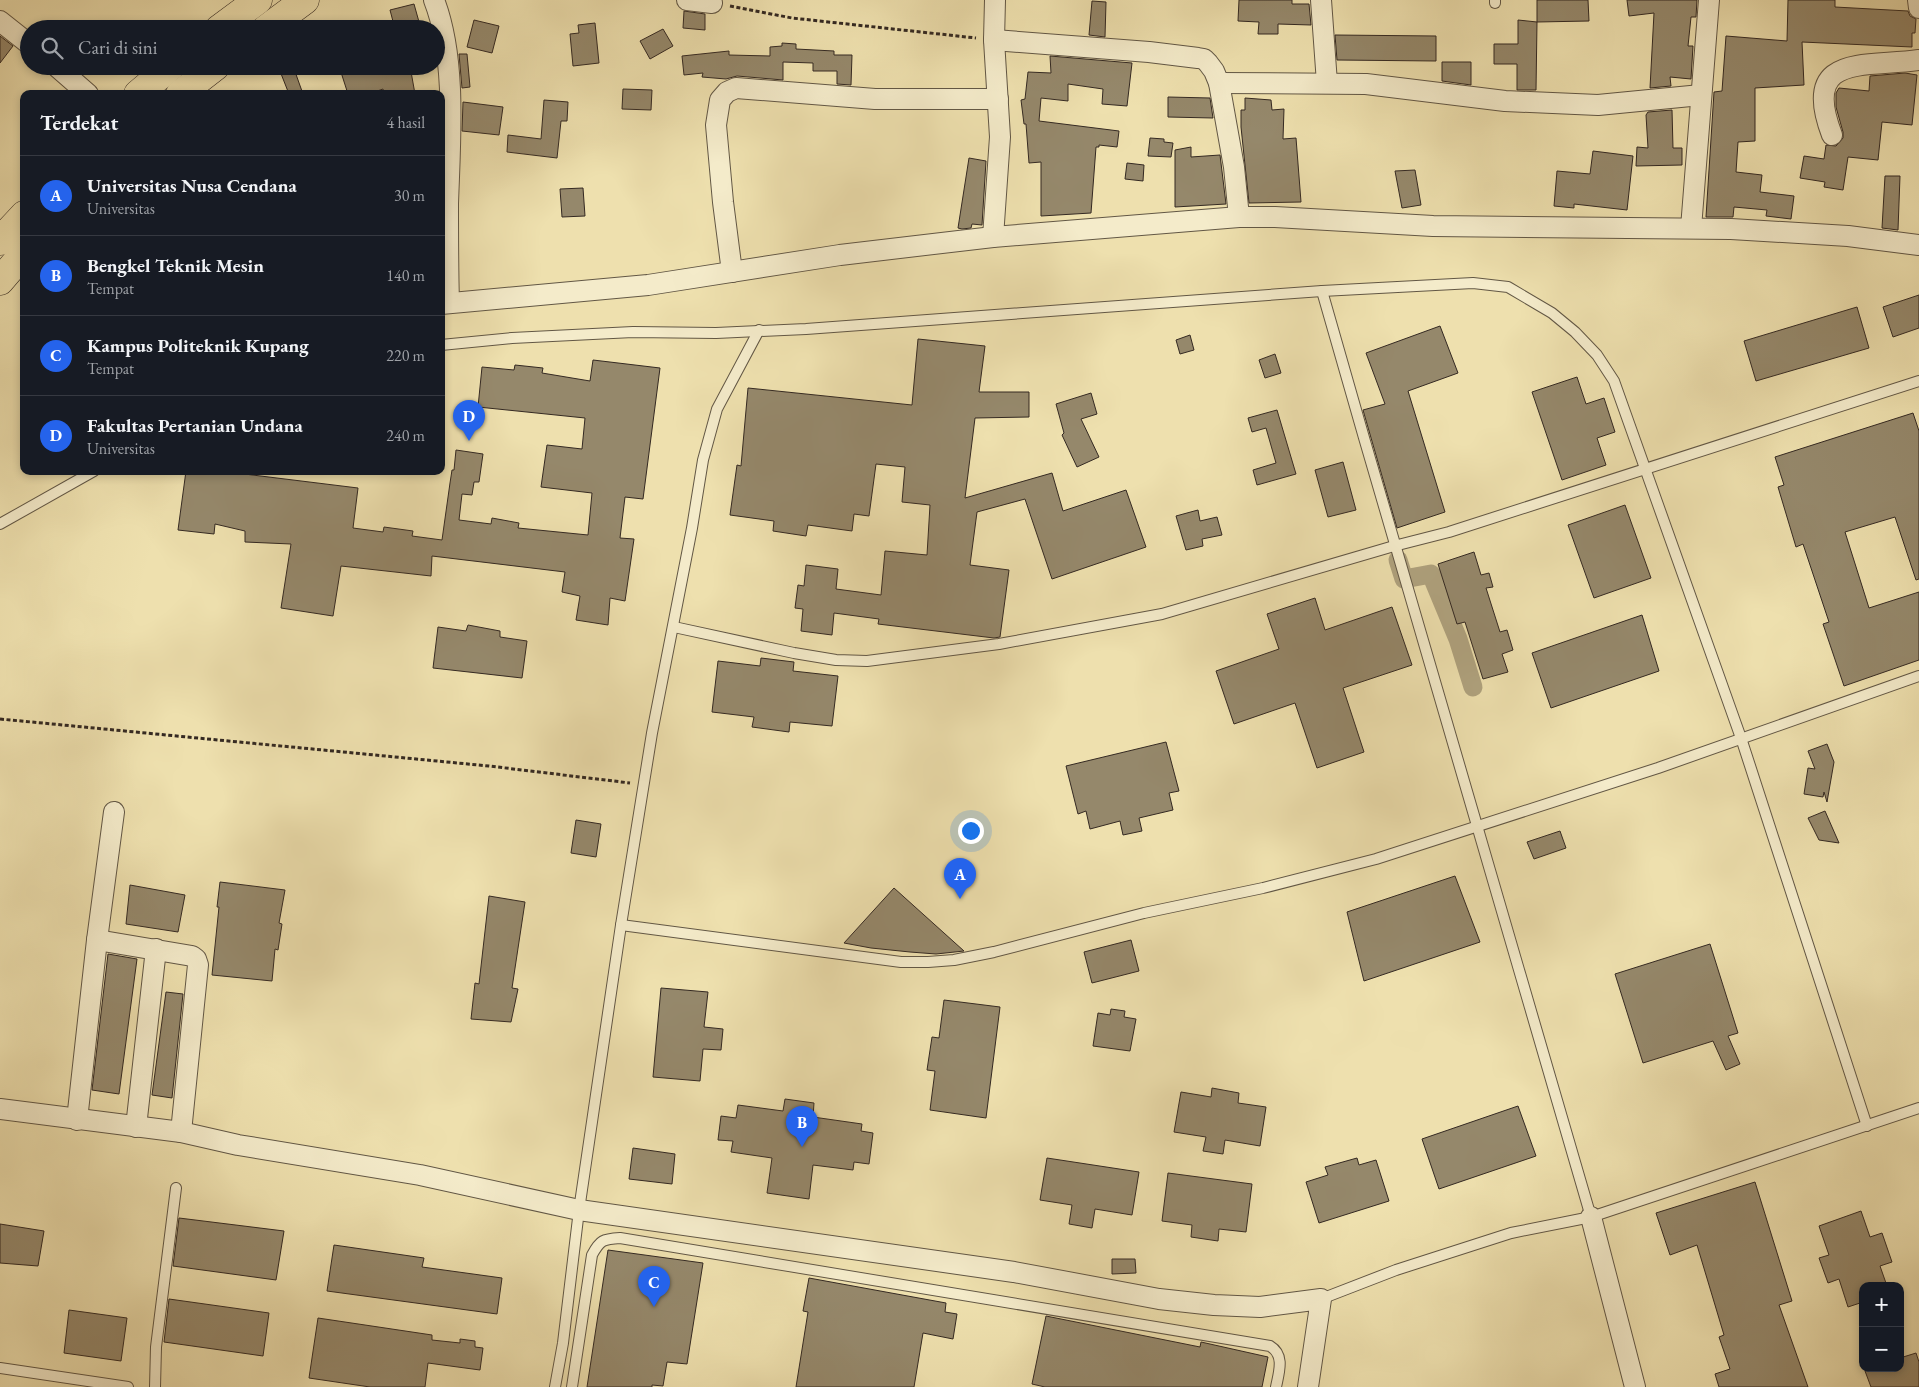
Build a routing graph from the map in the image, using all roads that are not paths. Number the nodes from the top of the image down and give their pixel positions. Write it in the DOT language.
graph roads {
  1 [pos="258,0"];
  2 [pos="305,0"];
  3 [pos="434,0"];
  4 [pos="687,0"];
  5 [pos="995,0"];
  6 [pos="1321,0"];
  7 [pos="1709,0"];
  8 [pos="1918,0"];
  9 [pos="712,3"];
  10 [pos="1919,8"];
  11 [pos="226,16"];
  12 [pos="278,20"];
  13 [pos="440,20"];
  14 [pos="0,21"];
  15 [pos="20,37"];
  16 [pos="994,40"];
  17 [pos="445,46"];
  18 [pos="1919,60"];
  19 [pos="66,75"];
  20 [pos="160,75"];
  21 [pos="204,75"];
  22 [pos="1219,83"];
  23 [pos="1327,83"];
  24 [pos="83,90"];
  25 [pos="143,90"];
  26 [pos="185,90"];
  27 [pos="1701,95"];
  28 [pos="998,99"];
  29 [pos="1832,135"];
  30 [pos="1239,217"];
  31 [pos="20,219"];
  32 [pos="1691,228"];
  33 [pos="992,237"];
  34 [pos="0,240"];
  35 [pos="1919,245"];
  36 [pos="20,258"];
  37 [pos="732,272"];
  38 [pos="0,280"];
  39 [pos="1322,291"];
  40 [pos="445,304"];
  41 [pos="759,330"];
  42 [pos="445,344"];
  43 [pos="1919,380"];
  44 [pos="1645,470"];
  45 [pos="87,475"];
  46 [pos="0,524"];
  47 [pos="1394,546"];
  48 [pos="674,627"];
  49 [pos="1919,676"];
  50 [pos="1741,738"];
  51 [pos="114,812"];
  52 [pos="1478,825"];
  53 [pos="621,925"];
  54 [pos="97,940"];
  55 [pos="156,949"];
  56 [pos="1919,1108"];
  57 [pos="0,1109"];
  58 [pos="77,1120"];
  59 [pos="1867,1126"];
  60 [pos="136,1127"];
  61 [pos="181,1132"];
  62 [pos="176,1188"];
  63 [pos="579,1210"];
  64 [pos="1591,1217"];
  65 [pos="1321,1300"];
  66 [pos="0,1368"];
  67 [pos="128,1387"];
  68 [pos="155,1387"];
  69 [pos="555,1387"];
  70 [pos="572,1387"];
  71 [pos="1276,1387"];
  72 [pos="1308,1387"];
  73 [pos="1635,1387"];
  1 -- 11 [label="highway"];
  2 -- 12 [label="highway"];
  3 -- 13 [label="street"];
  4 -- 9 [label="street"];
  5 -- 16 [label="street"];
  6 -- 23 [label="street"];
  7 -- 27 [label="street"];
  8 -- 10 [label="street"];
  14 -- 15 [label="street"];
  16 -- 22 [label="street"];
  16 -- 28 [label="street"];
  17 -- 40 [label="street"];
  18 -- 29 [label="street"];
  19 -- 24 [label="street"];
  20 -- 25 [label="highway"];
  21 -- 26 [label="highway"];
  22 -- 23 [label="street"];
  22 -- 30 [label="street"];
  23 -- 27 [label="street"];
  27 -- 32 [label="street"];
  28 -- 33 [label="street"];
  28 -- 37 [label="street"];
  30 -- 32 [label="street"];
  30 -- 33 [label="street"];
  31 -- 34 [label="highway"];
  32 -- 35 [label="street"];
  33 -- 37 [label="street"];
  36 -- 38 [label="highway"];
  37 -- 40 [label="street"];
  39 -- 41 [label="lane"];
  39 -- 44 [label="lane"];
  39 -- 47 [label="lane"];
  41 -- 42 [label="lane"];
  41 -- 48 [label="lane"];
  43 -- 44 [label="lane"];
  44 -- 47 [label="lane"];
  44 -- 50 [label="lane"];
  45 -- 46 [label="lane"];
  47 -- 48 [label="lane"];
  47 -- 52 [label="lane"];
  48 -- 53 [label="lane"];
  49 -- 50 [label="lane"];
  50 -- 52 [label="lane"];
  50 -- 59 [label="lane"];
  51 -- 54 [label="street"];
  52 -- 53 [label="lane"];
  52 -- 64 [label="lane"];
  53 -- 63 [label="lane"];
  54 -- 55 [label="street"];
  54 -- 58 [label="street"];
  55 -- 60 [label="street"];
  55 -- 61 [label="street"];
  56 -- 59 [label="lane"];
  57 -- 58 [label="street"];
  58 -- 60 [label="street"];
  59 -- 64 [label="lane"];
  60 -- 61 [label="street"];
  61 -- 63 [label="street"];
  62 -- 68 [label="lane"];
  63 -- 65 [label="street"];
  63 -- 69 [label="lane"];
  64 -- 65 [label="lane"];
  64 -- 73 [label="street"];
  65 -- 72 [label="street"];
  66 -- 67 [label="lane"];
  70 -- 71 [label="lane"];
}
